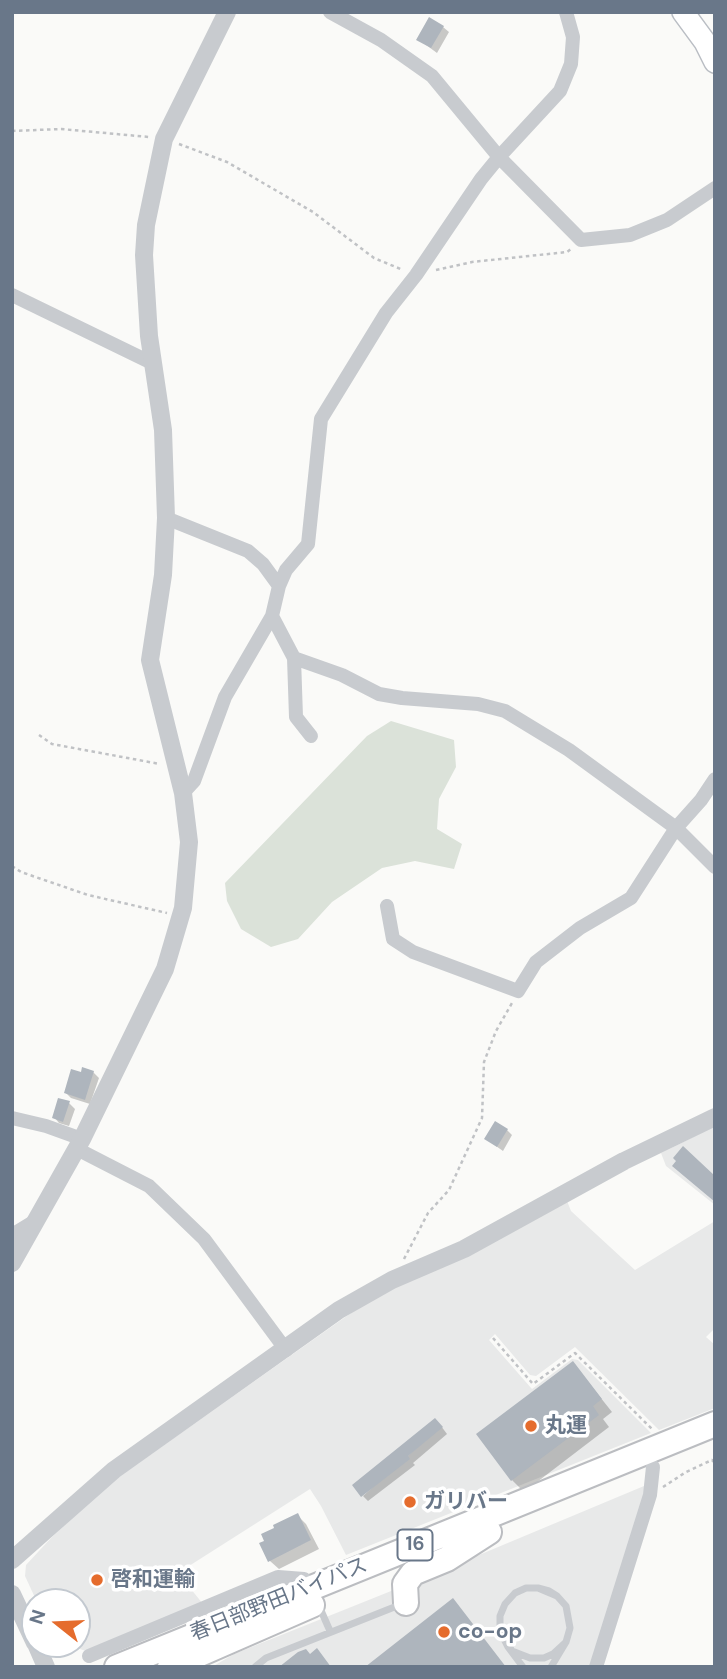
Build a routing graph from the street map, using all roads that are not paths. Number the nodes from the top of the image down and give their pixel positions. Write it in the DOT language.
graph roads {
  1 [pos="227,12"];
  2 [pos="330,12"];
  3 [pos="566,12"];
  4 [pos="683,12"];
  5 [pos="715,62"];
  6 [pos="499,157"];
  7 [pos="715,188"];
  8 [pos="12,295"];
  9 [pos="153,364"];
  10 [pos="166,518"];
  11 [pos="279,586"];
  12 [pos="272,616"];
  13 [pos="294,658"];
  14 [pos="311,736"];
  15 [pos="715,779"];
  16 [pos="183,793"];
  17 [pos="676,828"];
  18 [pos="715,867"];
  19 [pos="387,906"];
  20 [pos="715,1117"];
  21 [pos="12,1118"];
  22 [pos="80,1144"];
  23 [pos="36,1221"];
  24 [pos="12,1235"];
  25 [pos="12,1263"];
  26 [pos="286,1350"];
  27 [pos="715,1424"];
  28 [pos="715,1442"];
  29 [pos="653,1467"];
  30 [pos="489,1532"];
  31 [pos="12,1560"];
  32 [pos="12,1594"];
  33 [pos="313,1595"];
  34 [pos="406,1603"];
  35 [pos="21,1613"];
  36 [pos="206,1618"];
  37 [pos="330,1631"];
  38 [pos="566,1642"];
  39 [pos="508,1647"];
  40 [pos="91,1655"];
  41 [pos="117,1667"];
  42 [pos="170,1667"];
  43 [pos="255,1667"];
  44 [pos="523,1667"];
  45 [pos="551,1667"];
  46 [pos="596,1667"];
  1 -- 9 [label="street"];
  2 -- 6 [label="street"];
  3 -- 6 [label="street"];
  4 -- 5 [label="main road"];
  6 -- 7 [label="street"];
  6 -- 11 [label="street"];
  8 -- 9 [label="street"];
  9 -- 10 [label="street"];
  10 -- 11 [label="street"];
  10 -- 16 [label="street"];
  11 -- 12 [label="street"];
  12 -- 13 [label="street"];
  12 -- 16 [label="street"];
  13 -- 14 [label="street"];
  13 -- 17 [label="street"];
  15 -- 17 [label="street"];
  16 -- 22 [label="street"];
  17 -- 18 [label="street"];
  17 -- 19 [label="street"];
  20 -- 26 [label="street"];
  21 -- 22 [label="street"];
  22 -- 23 [label="street"];
  22 -- 26 [label="street"];
  23 -- 24 [label="street"];
  23 -- 25 [label="street"];
  26 -- 31 [label="street"];
  27 -- 33 [label="highway, 春日部野田バイパス / 16"];
  28 -- 29 [label="highway, 春日部野田バイパス / 16"];
  29 -- 30 [label="highway, 春日部野田バイパス / 16"];
  29 -- 46 [label="street"];
  30 -- 33 [label="highway, 春日部野田バイパス / 16"];
  30 -- 34 [label="highway"];
  32 -- 35 [label="street"];
  33 -- 36 [label="highway, 春日部野田バイパス / 16"];
  33 -- 37 [label="lane"];
  33 -- 42 [label="highway, 春日部野田バイパス / 16"];
  34 -- 37 [label="lane"];
  36 -- 40 [label="street"];
  36 -- 41 [label="highway, 春日部野田バイパス / 16"];
  37 -- 43 [label="lane"];
  38 -- 39 [label="lane"];
  38 -- 39 [label="lane"];
  38 -- 45 [label="lane"];
  39 -- 44 [label="lane"];
}
